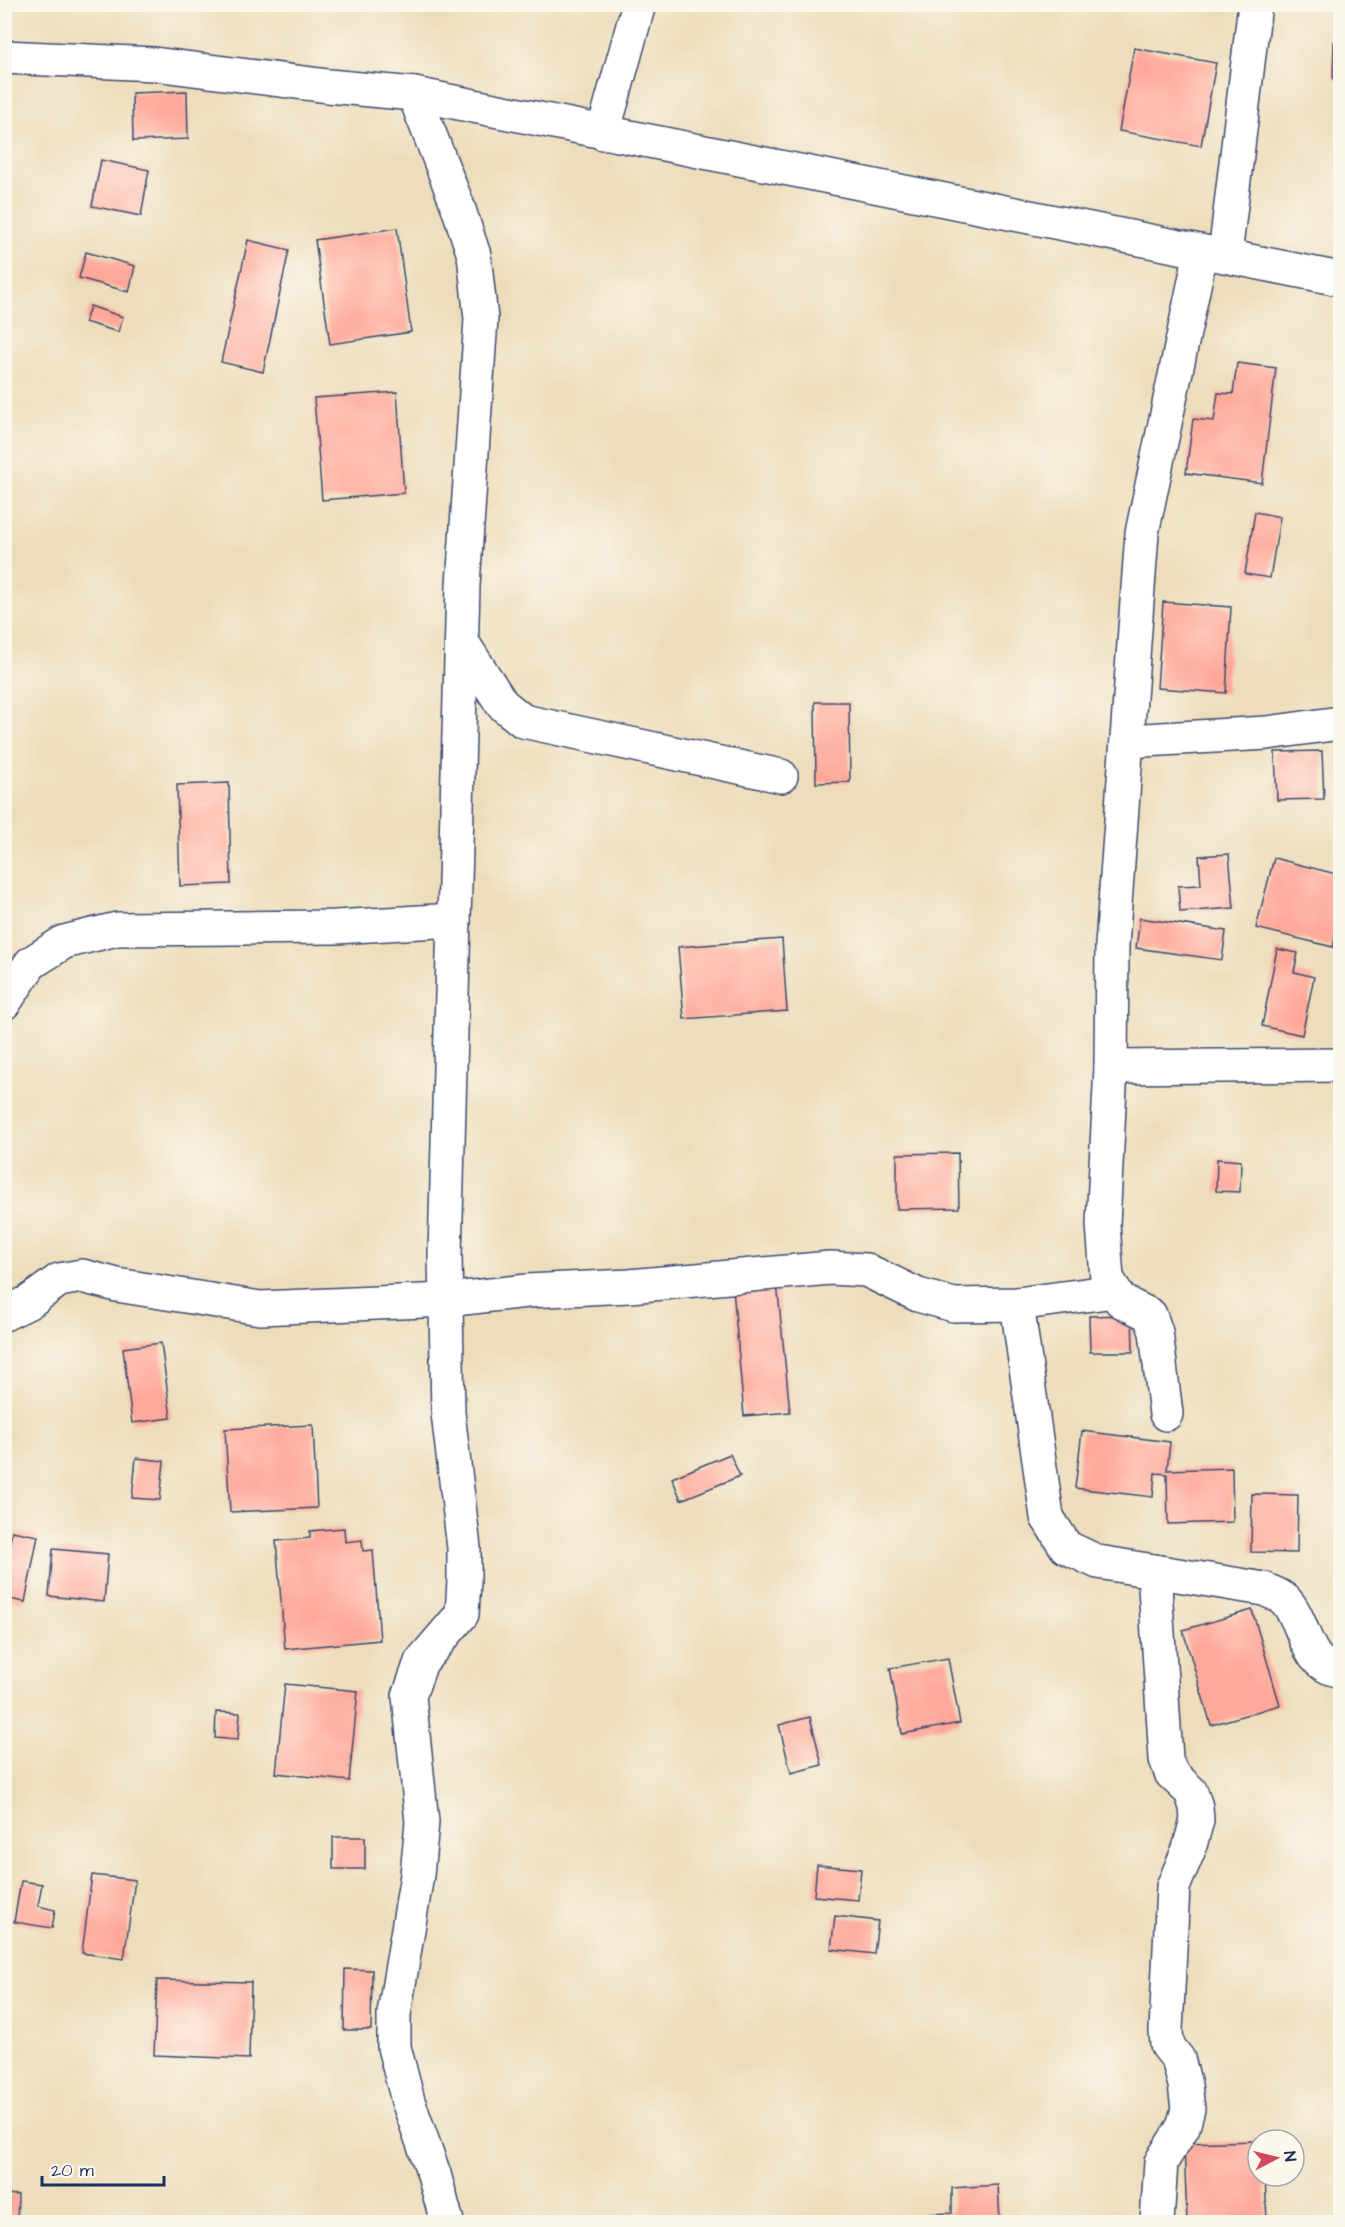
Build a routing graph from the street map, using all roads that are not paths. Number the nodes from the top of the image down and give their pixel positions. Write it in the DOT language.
graph roads {
  1 [pos="639,4"];
  2 [pos="1255,4"];
  3 [pos="4,57"];
  4 [pos="414,94"];
  5 [pos="603,133"];
  6 [pos="1213,253"];
  7 [pos="1341,279"];
  8 [pos="462,642"];
  9 [pos="1341,723"];
  10 [pos="1127,741"];
  11 [pos="781,776"];
  12 [pos="454,920"];
  13 [pos="4,1003"];
  14 [pos="1341,1065"];
  15 [pos="1111,1067"];
  16 [pos="1114,1291"];
  17 [pos="446,1300"];
  18 [pos="1017,1304"];
  19 [pos="4,1314"];
  20 [pos="1166,1414"];
  21 [pos="1154,1571"];
  22 [pos="1341,1670"];
  23 [pos="447,2223"];
  24 [pos="1156,2223"];
  1 -- 5 [label="street"];
  2 -- 6 [label="street"];
  3 -- 4 [label="street"];
  4 -- 5 [label="street"];
  4 -- 8 [label="street"];
  5 -- 6 [label="street"];
  6 -- 7 [label="street"];
  6 -- 10 [label="street"];
  8 -- 11 [label="street"];
  8 -- 12 [label="street"];
  9 -- 10 [label="street"];
  10 -- 15 [label="street"];
  12 -- 13 [label="street"];
  12 -- 17 [label="street"];
  14 -- 15 [label="street"];
  15 -- 16 [label="street"];
  16 -- 18 [label="street"];
  16 -- 20 [label="street"];
  17 -- 18 [label="street"];
  17 -- 19 [label="street"];
  17 -- 23 [label="street"];
  18 -- 21 [label="street"];
  21 -- 22 [label="street"];
  21 -- 24 [label="street"];
}
